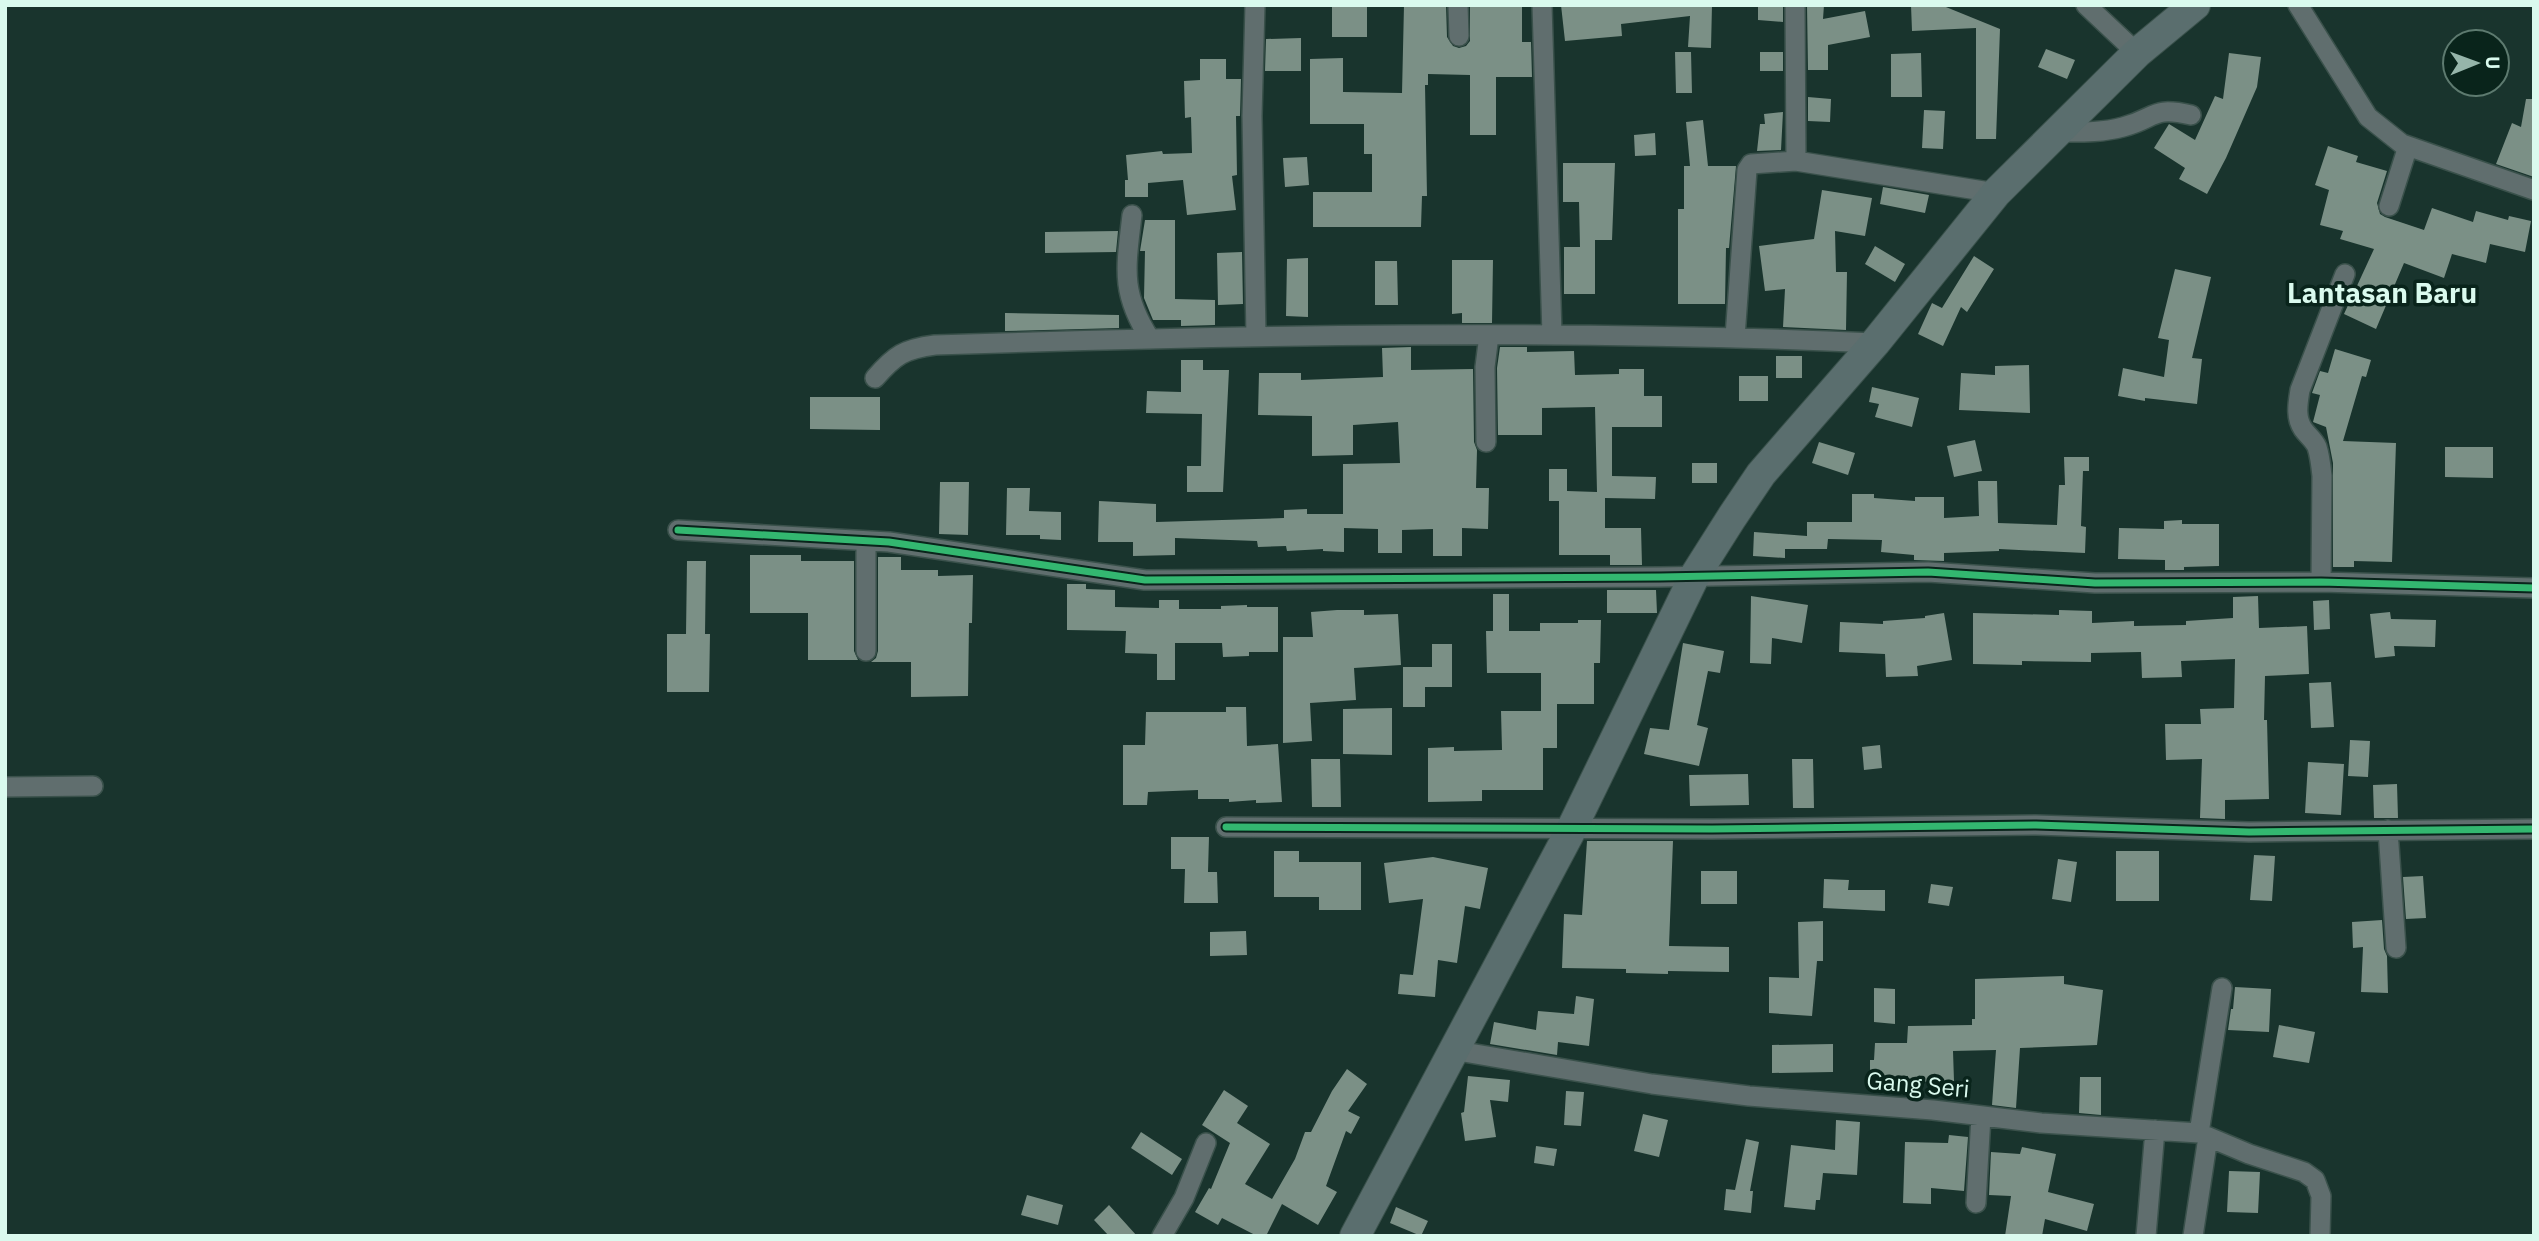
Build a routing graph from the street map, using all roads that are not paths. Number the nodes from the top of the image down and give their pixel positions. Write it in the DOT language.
graph roads {
  1 [pos="1255,5"];
  2 [pos="1458,5"];
  3 [pos="1542,5"];
  4 [pos="1795,5"];
  5 [pos="2086,5"];
  6 [pos="2195,5"];
  7 [pos="2298,5"];
  8 [pos="1459,36"];
  9 [pos="2137,53"];
  10 [pos="2191,115"];
  11 [pos="2057,132"];
  12 [pos="2408,146"];
  13 [pos="1796,161"];
  14 [pos="2534,190"];
  15 [pos="1997,193"];
  16 [pos="2389,206"];
  17 [pos="1132,215"];
  18 [pos="2345,275"];
  19 [pos="1489,335"];
  20 [pos="1552,335"];
  21 [pos="1256,337"];
  22 [pos="1735,337"];
  23 [pos="1150,339"];
  24 [pos="1875,343"];
  25 [pos="875,378"];
  26 [pos="1486,442"];
  27 [pos="678,530"];
  28 [pos="866,541"];
  29 [pos="1694,577"];
  30 [pos="2321,582"];
  31 [pos="2534,588"];
  32 [pos="866,651"];
  33 [pos="5,786"];
  34 [pos="93,786"];
  35 [pos="1226,827"];
  36 [pos="2534,829"];
  37 [pos="1571,830"];
  38 [pos="2388,830"];
  39 [pos="2396,948"];
  40 [pos="2222,988"];
  41 [pos="1452,1051"];
  42 [pos="1981,1116"];
  43 [pos="2155,1130"];
  44 [pos="2204,1135"];
  45 [pos="1206,1143"];
  46 [pos="1976,1203"];
  47 [pos="1162,1236"];
  48 [pos="1355,1236"];
  49 [pos="2146,1236"];
  50 [pos="2193,1236"];
  51 [pos="2320,1236"];
  1 -- 21 [label="street"];
  2 -- 8 [label="street"];
  3 -- 20 [label="street"];
  4 -- 13 [label="street"];
  5 -- 9 [label="street"];
  6 -- 9 [label="main road"];
  7 -- 12 [label="street"];
  9 -- 11 [label="main road"];
  10 -- 11 [label="street"];
  11 -- 15 [label="main road"];
  12 -- 14 [label="street"];
  12 -- 16 [label="street"];
  13 -- 15 [label="street"];
  13 -- 22 [label="street"];
  15 -- 24 [label="main road"];
  17 -- 23 [label="street"];
  18 -- 30 [label="street"];
  19 -- 20 [label="street"];
  19 -- 21 [label="street"];
  19 -- 26 [label="street"];
  20 -- 22 [label="street"];
  21 -- 23 [label="street"];
  22 -- 24 [label="street"];
  23 -- 25 [label="street"];
  24 -- 29 [label="main road"];
  27 -- 28 [label="street"];
  28 -- 29 [label="street"];
  28 -- 32 [label="street"];
  29 -- 30 [label="street"];
  29 -- 37 [label="main road"];
  30 -- 31 [label="street"];
  33 -- 34 [label="street"];
  35 -- 37 [label="street"];
  36 -- 38 [label="street"];
  37 -- 38 [label="street"];
  37 -- 41 [label="main road"];
  38 -- 39 [label="street"];
  40 -- 44 [label="street"];
  41 -- 42 [label="street, Gang Seri"];
  41 -- 48 [label="main road"];
  42 -- 43 [label="street, Gang Seri"];
  42 -- 46 [label="street"];
  43 -- 44 [label="street, Gang Seri"];
  43 -- 49 [label="street"];
  44 -- 50 [label="street"];
  44 -- 51 [label="street, Gang Seri"];
  45 -- 47 [label="street"];
}
